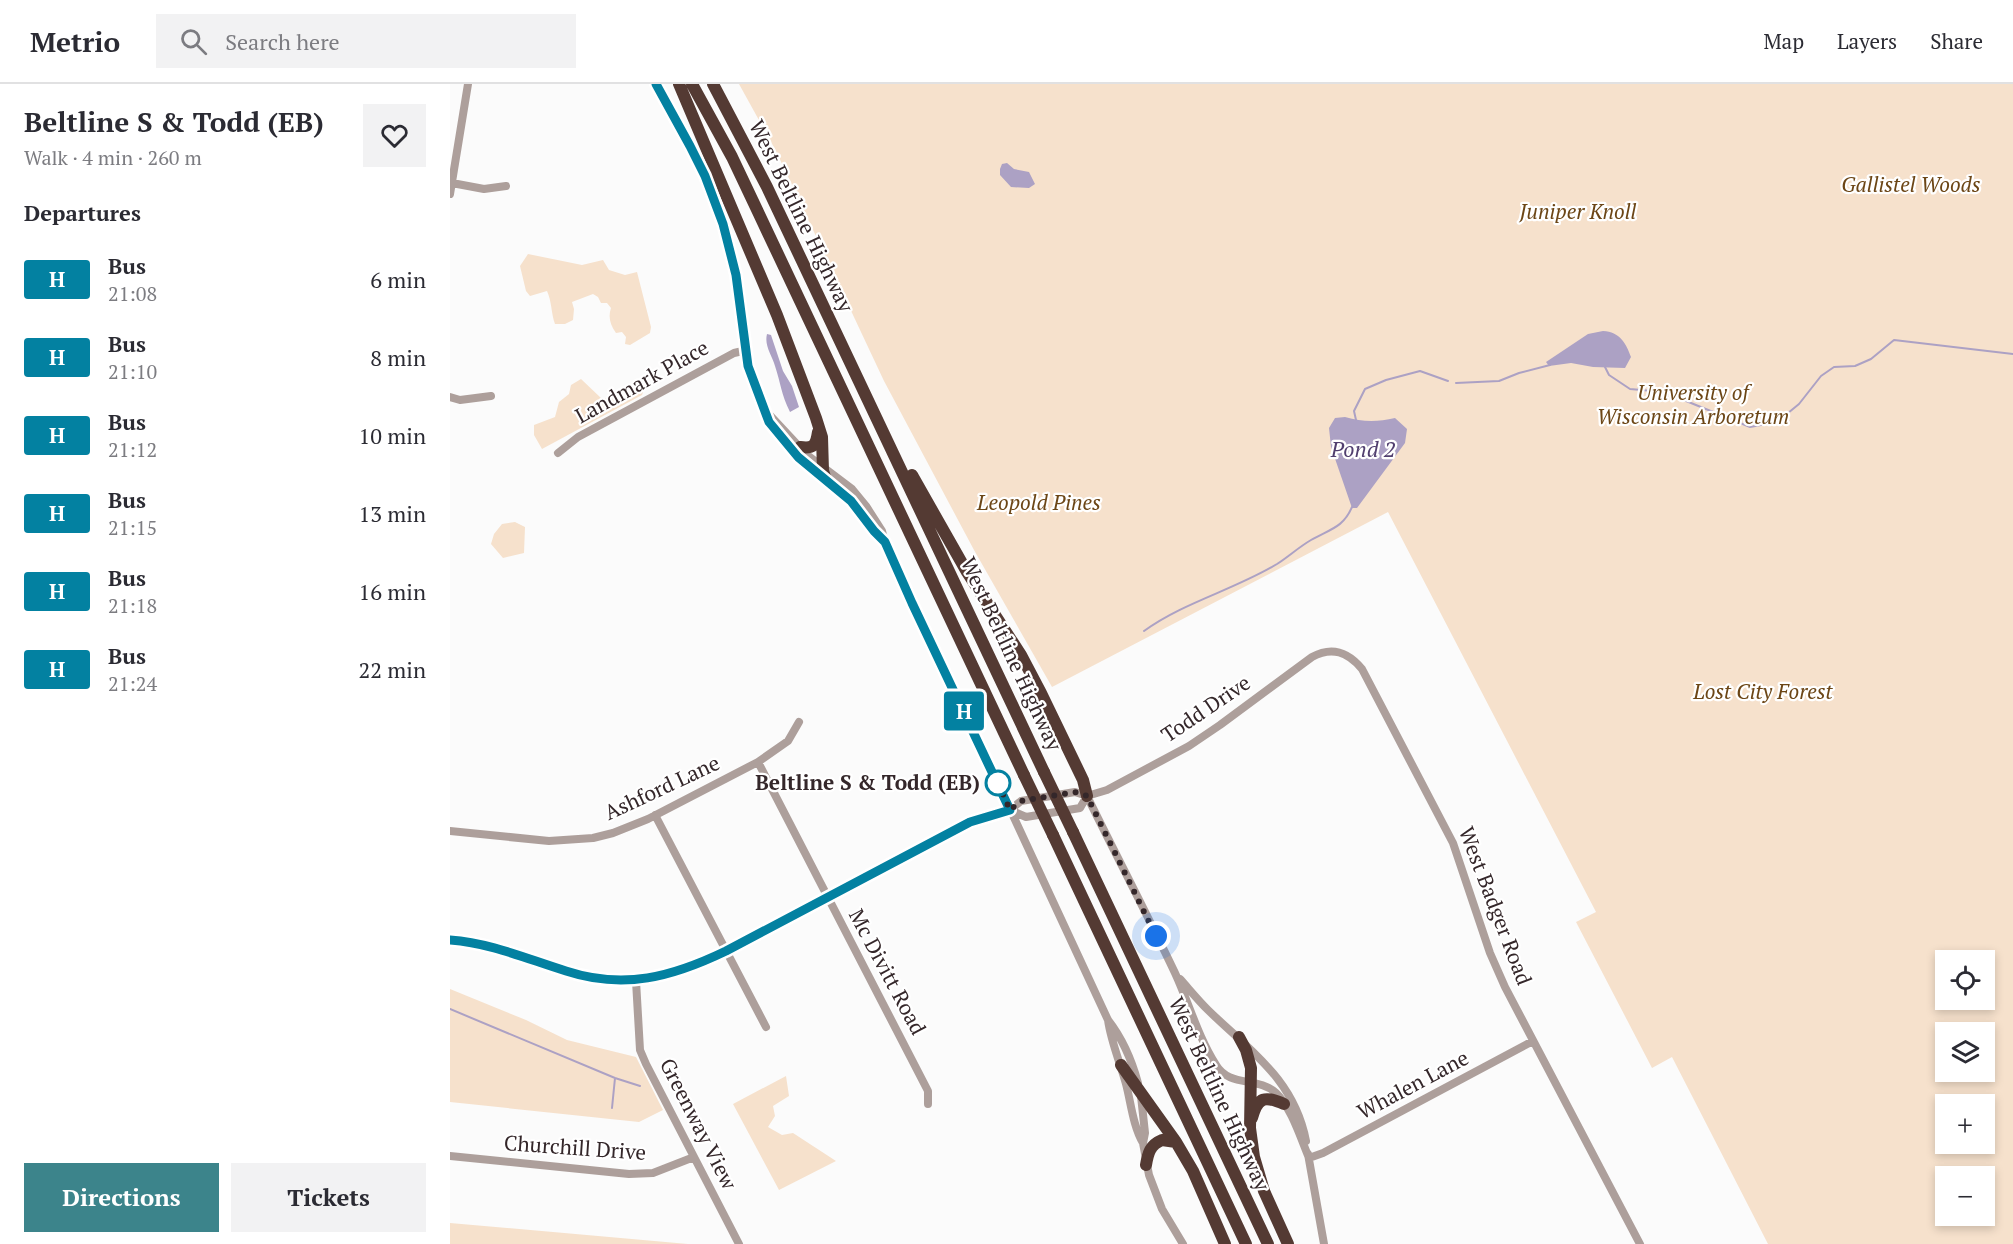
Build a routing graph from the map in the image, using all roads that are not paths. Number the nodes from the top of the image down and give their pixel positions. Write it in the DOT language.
graph roads {
  1 [pos="468,84"];
  2 [pos="656,84"];
  3 [pos="679,84"];
  4 [pos="692,84"];
  5 [pos="713,84"];
  6 [pos="450,117"];
  7 [pos="462,119"];
  8 [pos="452,183"];
  9 [pos="506,186"];
  10 [pos="450,194"];
  11 [pos="747,350"];
  12 [pos="862,386"];
  13 [pos="491,396"];
  14 [pos="450,397"];
  15 [pos="765,410"];
  16 [pos="819,428"];
  17 [pos="800,447"];
  18 [pos="558,453"];
  19 [pos="823,467"];
  20 [pos="826,480"];
  21 [pos="885,542"];
  22 [pos="1342,652"];
  23 [pos="799,722"];
  24 [pos="758,762"];
  25 [pos="1087,796"];
  26 [pos="1010,810"];
  27 [pos="655,815"];
  28 [pos="450,831"];
  29 [pos="828,897"];
  30 [pos="450,940"];
  31 [pos="726,951"];
  32 [pos="1176,974"];
  33 [pos="636,981"];
  34 [pos="1108,1020"];
  35 [pos="766,1027"];
  36 [pos="1239,1037"];
  37 [pos="1533,1041"];
  38 [pos="1121,1065"];
  39 [pos="1250,1083"];
  40 [pos="1140,1094"];
  41 [pos="928,1104"];
  42 [pos="1284,1104"];
  43 [pos="1250,1128"];
  44 [pos="1176,1142"];
  45 [pos="1143,1143"];
  46 [pos="450,1156"];
  47 [pos="694,1157"];
  48 [pos="1309,1158"];
  49 [pos="1146,1165"];
  50 [pos="740,1244"];
  51 [pos="1183,1244"];
  52 [pos="1225,1244"];
  53 [pos="1246,1244"];
  54 [pos="1268,1244"];
  55 [pos="1288,1244"];
  56 [pos="1324,1244"];
  57 [pos="1640,1244"];
  1 -- 7 [label="street"];
  2 -- 11 [label="street"];
  3 -- 16 [label="highway"];
  4 -- 53 [label="highway, West Beltline Highway, bridge"];
  5 -- 12 [label="highway, West Beltline Highway"];
  6 -- 7 [label="street"];
  7 -- 8 [label="street"];
  8 -- 9 [label="street"];
  8 -- 10 [label="street"];
  11 -- 15 [label="street"];
  11 -- 18 [label="street, Landmark Place"];
  12 -- 25 [label="highway"];
  12 -- 54 [label="highway, West Beltline Highway, bridge"];
  13 -- 14 [label="street"];
  15 -- 17 [label="street"];
  15 -- 20 [label="street"];
  16 -- 17 [label="highway"];
  16 -- 19 [label="highway"];
  17 -- 19 [label="street"];
  19 -- 20 [label="highway"];
  19 -- 21 [label="street"];
  20 -- 21 [label="street"];
  21 -- 26 [label="street"];
  22 -- 25 [label="street, Todd Drive"];
  22 -- 37 [label="street, West Badger Road"];
  23 -- 24 [label="street, Ashford Lane"];
  24 -- 27 [label="street, Ashford Lane"];
  24 -- 29 [label="street, Mc Divitt Road"];
  25 -- 26 [label="street, Todd Drive"];
  25 -- 26 [label="street, Todd Drive"];
  25 -- 32 [label="street"];
  26 -- 29 [label="street, Todd Drive"];
  26 -- 34 [label="street"];
  27 -- 28 [label="street, Ashford Lane"];
  27 -- 31 [label="street"];
  29 -- 31 [label="street, Todd Drive"];
  29 -- 41 [label="street, Mc Divitt Road"];
  30 -- 33 [label="street, Todd Drive"];
  31 -- 33 [label="street, Todd Drive"];
  31 -- 35 [label="street"];
  32 -- 36 [label="street"];
  32 -- 39 [label="street"];
  33 -- 47 [label="street, Greenway View"];
  34 -- 38 [label="street"];
  34 -- 40 [label="street"];
  36 -- 39 [label="highway"];
  36 -- 48 [label="street"];
  37 -- 48 [label="street, Whalen Lane"];
  37 -- 57 [label="street, West Badger Road"];
  38 -- 40 [label="highway"];
  38 -- 45 [label="street"];
  39 -- 42 [label="street"];
  39 -- 43 [label="highway"];
  40 -- 44 [label="highway"];
  40 -- 45 [label="street"];
  42 -- 43 [label="highway"];
  42 -- 48 [label="street"];
  43 -- 55 [label="highway"];
  44 -- 49 [label="highway"];
  44 -- 52 [label="highway"];
  45 -- 49 [label="street"];
  46 -- 47 [label="street, Churchill Drive"];
  47 -- 50 [label="street, Greenway View"];
  48 -- 56 [label="street"];
  49 -- 51 [label="street"];
}
